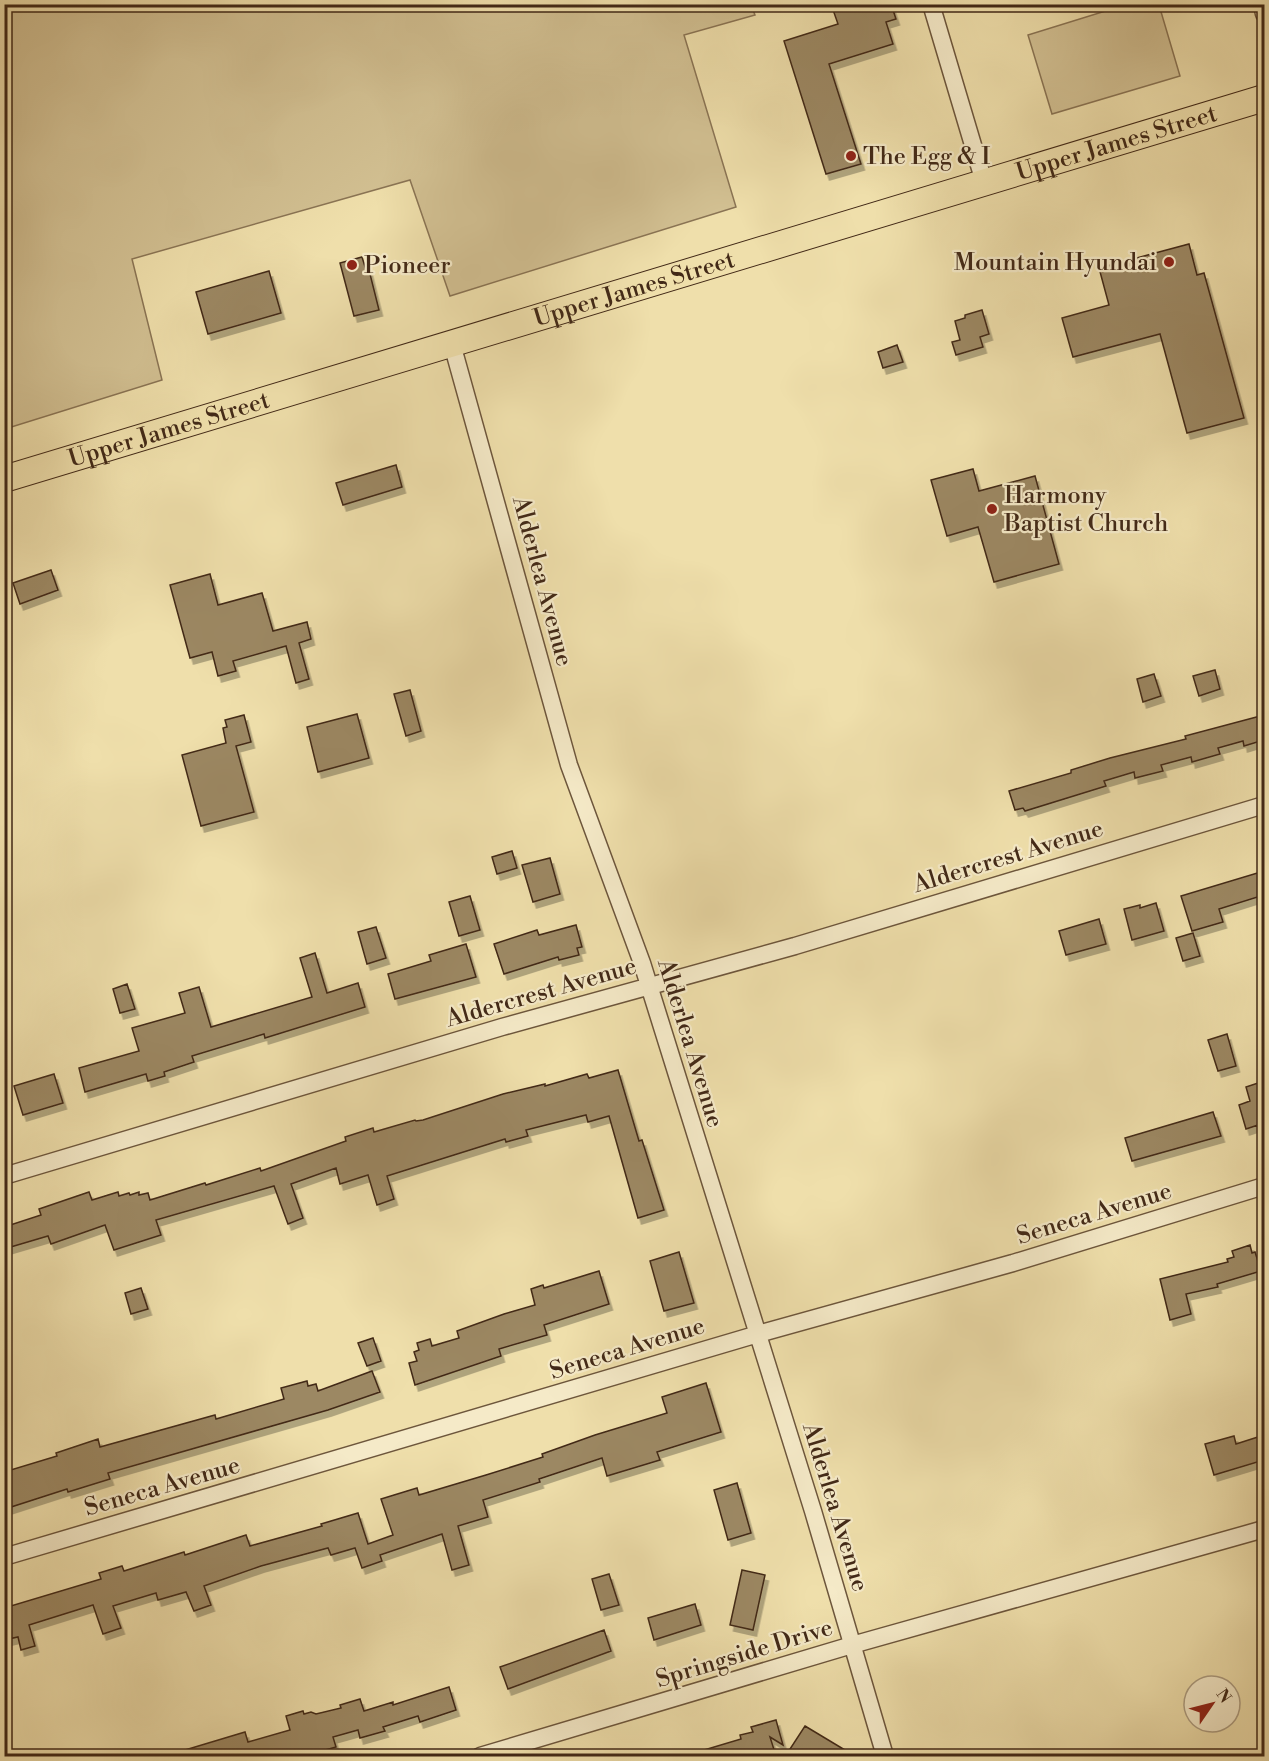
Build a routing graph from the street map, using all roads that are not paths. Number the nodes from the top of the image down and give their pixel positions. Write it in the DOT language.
graph roads {
  1 [pos="931,4"];
  2 [pos="1262,4"];
  3 [pos="1264,14"];
  4 [pos="1264,98"];
  5 [pos="984,182"];
  6 [pos="452,344"];
  7 [pos="4,479"];
  8 [pos="1264,805"];
  9 [pos="648,987"];
  10 [pos="4,1176"];
  11 [pos="1264,1186"];
  12 [pos="758,1334"];
  13 [pos="1264,1529"];
  14 [pos="4,1557"];
  15 [pos="852,1645"];
  16 [pos="480,1756"];
  17 [pos="885,1756"];
  1 -- 5 [label="street"];
  2 -- 3 [label="street"];
  4 -- 5 [label="main road, Upper James Street"];
  5 -- 6 [label="main road, Upper James Street"];
  6 -- 7 [label="main road, Upper James Street"];
  6 -- 9 [label="street, Alderlea Avenue"];
  8 -- 9 [label="street, Aldercrest Avenue"];
  9 -- 10 [label="street, Aldercrest Avenue"];
  9 -- 12 [label="street, Alderlea Avenue"];
  11 -- 12 [label="street, Seneca Avenue"];
  12 -- 14 [label="street, Seneca Avenue"];
  12 -- 15 [label="street, Alderlea Avenue"];
  13 -- 15 [label="street, Springside Drive"];
  15 -- 16 [label="street, Springside Drive"];
  15 -- 17 [label="street, Alderlea Avenue"];
}
